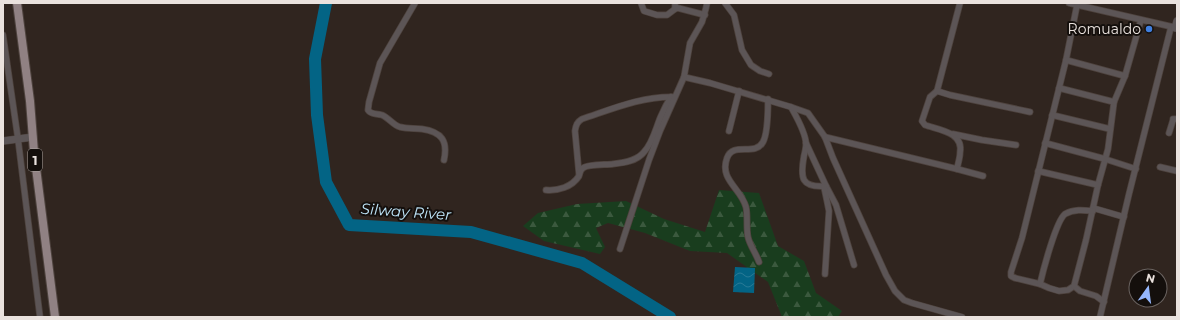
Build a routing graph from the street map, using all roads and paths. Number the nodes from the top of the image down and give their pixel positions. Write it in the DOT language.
graph roads {
  1 [pos="17,3"];
  2 [pos="415,3"];
  3 [pos="641,3"];
  4 [pos="707,3"];
  5 [pos="725,3"];
  6 [pos="960,3"];
  7 [pos="1069,3"];
  8 [pos="1077,5"];
  9 [pos="675,6"];
  10 [pos="705,15"];
  11 [pos="1141,20"];
  12 [pos="1175,26"];
  13 [pos="3,35"];
  14 [pos="1066,60"];
  15 [pos="770,74"];
  16 [pos="1125,76"];
  17 [pos="684,77"];
  18 [pos="1059,88"];
  19 [pos="937,91"];
  20 [pos="739,92"];
  21 [pos="674,97"];
  22 [pos="768,99"];
  23 [pos="1114,102"];
  24 [pos="791,106"];
  25 [pos="1030,112"];
  26 [pos="1052,115"];
  27 [pos="1177,119"];
  28 [pos="1110,129"];
  29 [pos="729,131"];
  30 [pos="952,134"];
  31 [pos="1169,134"];
  32 [pos="825,137"];
  33 [pos="33,138"];
  34 [pos="18,139"];
  35 [pos="3,141"];
  36 [pos="806,143"];
  37 [pos="1045,143"];
  38 [pos="1016,145"];
  39 [pos="1105,159"];
  40 [pos="444,160"];
  41 [pos="1160,167"];
  42 [pos="957,168"];
  43 [pos="1136,169"];
  44 [pos="1038,171"];
  45 [pos="1177,171"];
  46 [pos="579,174"];
  47 [pos="983,176"];
  48 [pos="1098,185"];
  49 [pos="825,186"];
  50 [pos="546,190"];
  51 [pos="1093,210"];
  52 [pos="1124,217"];
  53 [pos="620,249"];
  54 [pos="759,262"];
  55 [pos="854,265"];
  56 [pos="825,274"];
  57 [pos="1040,284"];
  58 [pos="1074,286"];
  59 [pos="1104,302"];
  60 [pos="40,317"];
  61 [pos="55,317"];
  62 [pos="962,317"];
  63 [pos="1100,317"];
  1 -- 33 [label="main road, 1"];
  2 -- 40 [label="street"];
  3 -- 9 [label="street"];
  4 -- 10 [label="street"];
  5 -- 15 [label="street"];
  6 -- 19 [label="street"];
  7 -- 8 [label="street"];
  8 -- 11 [label="street"];
  8 -- 14 [label="street"];
  9 -- 10 [label="street"];
  10 -- 17 [label="street"];
  11 -- 12 [label="street"];
  11 -- 16 [label="street"];
  12 -- 43 [label="street"];
  13 -- 34 [label="street"];
  14 -- 16 [label="street"];
  14 -- 18 [label="street"];
  16 -- 23 [label="street"];
  17 -- 20 [label="street"];
  17 -- 21 [label="street"];
  18 -- 23 [label="street"];
  18 -- 26 [label="street"];
  19 -- 25 [label="street"];
  19 -- 30 [label="street"];
  20 -- 22 [label="street"];
  20 -- 29 [label="street"];
  21 -- 46 [label="street"];
  21 -- 46 [label="street"];
  21 -- 53 [label="street"];
  22 -- 24 [label="street"];
  22 -- 54 [label="street"];
  23 -- 28 [label="street"];
  24 -- 32 [label="street"];
  24 -- 36 [label="street"];
  26 -- 28 [label="street"];
  26 -- 37 [label="street"];
  27 -- 31 [label="street"];
  28 -- 39 [label="street"];
  30 -- 38 [label="street"];
  30 -- 42 [label="street"];
  32 -- 42 [label="street"];
  32 -- 62 [label="street"];
  33 -- 34 [label="street"];
  33 -- 61 [label="main road, 1"];
  34 -- 35 [label="street"];
  34 -- 60 [label="street"];
  36 -- 49 [label="street"];
  36 -- 49 [label="street"];
  37 -- 39 [label="street"];
  37 -- 44 [label="street"];
  39 -- 43 [label="street"];
  39 -- 48 [label="street"];
  41 -- 45 [label="street"];
  42 -- 47 [label="street"];
  43 -- 52 [label="street"];
  44 -- 48 [label="street"];
  44 -- 57 [label="street"];
  46 -- 50 [label="street"];
  48 -- 51 [label="street"];
  49 -- 55 [label="street"];
  49 -- 56 [label="street"];
  51 -- 52 [label="street"];
  51 -- 57 [label="street"];
  51 -- 58 [label="street"];
  52 -- 59 [label="street"];
  57 -- 58 [label="street"];
  58 -- 59 [label="street"];
  59 -- 63 [label="street"];
}
